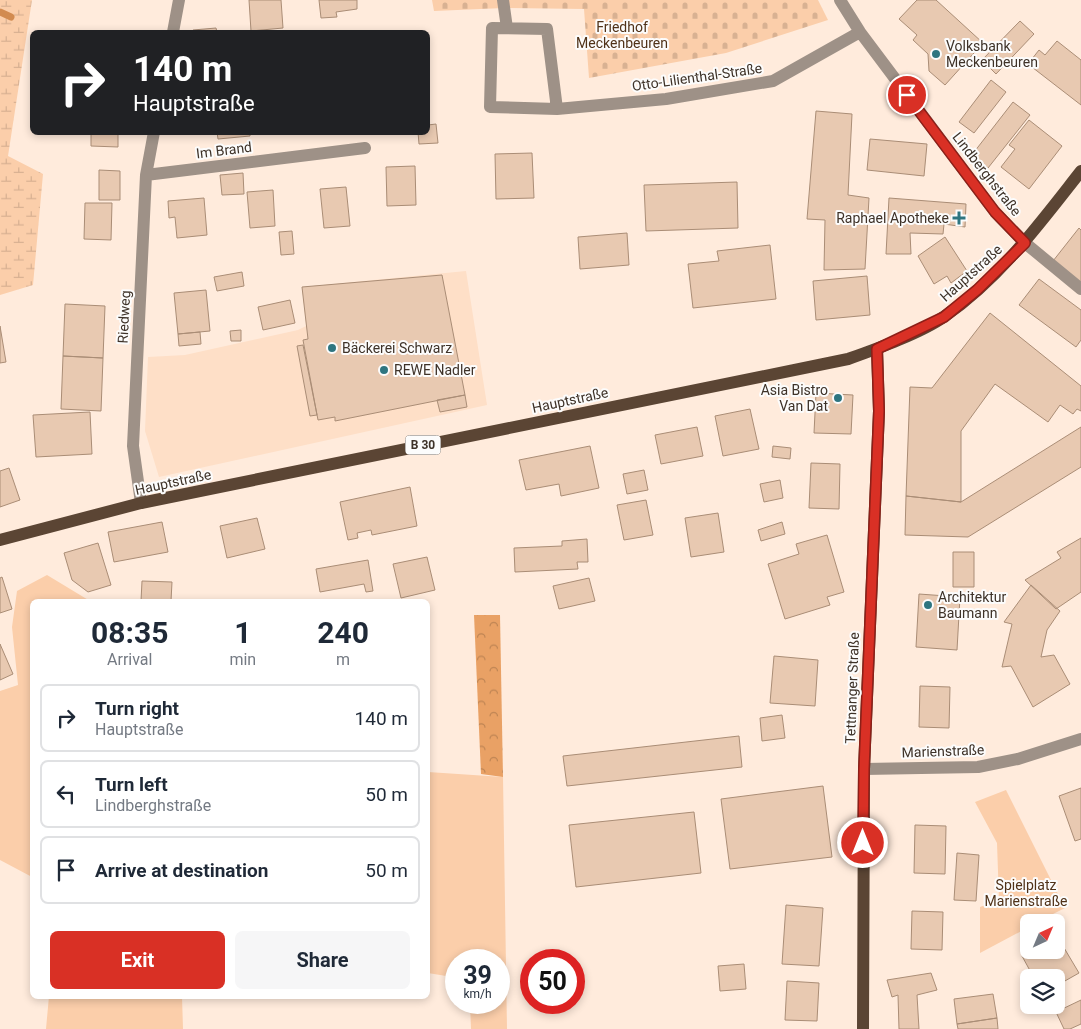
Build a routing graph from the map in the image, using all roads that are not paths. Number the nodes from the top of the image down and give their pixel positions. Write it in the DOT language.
graph roads {
  1 [pos="179,0"];
  2 [pos="503,0"];
  3 [pos="840,0"];
  4 [pos="507,28"];
  5 [pos="173,30"];
  6 [pos="860,32"];
  7 [pos="557,109"];
  8 [pos="153,135"];
  9 [pos="365,148"];
  10 [pos="1081,171"];
  11 [pos="146,175"];
  12 [pos="1025,243"];
  13 [pos="1081,289"];
  14 [pos="877,349"];
  15 [pos="141,503"];
  16 [pos="0,540"];
  17 [pos="1081,739"];
  18 [pos="864,769"];
  19 [pos="862,1029"];
  1 -- 5 [label="street"];
  2 -- 4 [label="street"];
  3 -- 6 [label="street, Lindberghstraße"];
  4 -- 7 [label="street"];
  4 -- 7 [label="street, Otto-Lilienthal-Straße"];
  6 -- 7 [label="street, Otto-Lilienthal-Straße"];
  6 -- 12 [label="street, Lindberghstraße"];
  8 -- 11 [label="street, Riedweg"];
  9 -- 11 [label="street, Im Brand"];
  10 -- 12 [label="main road, Hauptstraße / B 30"];
  11 -- 15 [label="street, Riedweg"];
  12 -- 13 [label="street, Lindberghstraße"];
  12 -- 14 [label="main road, Hauptstraße / B 30"];
  14 -- 15 [label="main road, Hauptstraße / B 30"];
  14 -- 18 [label="main road, Tettnanger Straße"];
  15 -- 16 [label="main road, Hauptstraße / B 30"];
  17 -- 18 [label="street, Marienstraße"];
  18 -- 19 [label="main road, Tettnanger Straße"];
}
